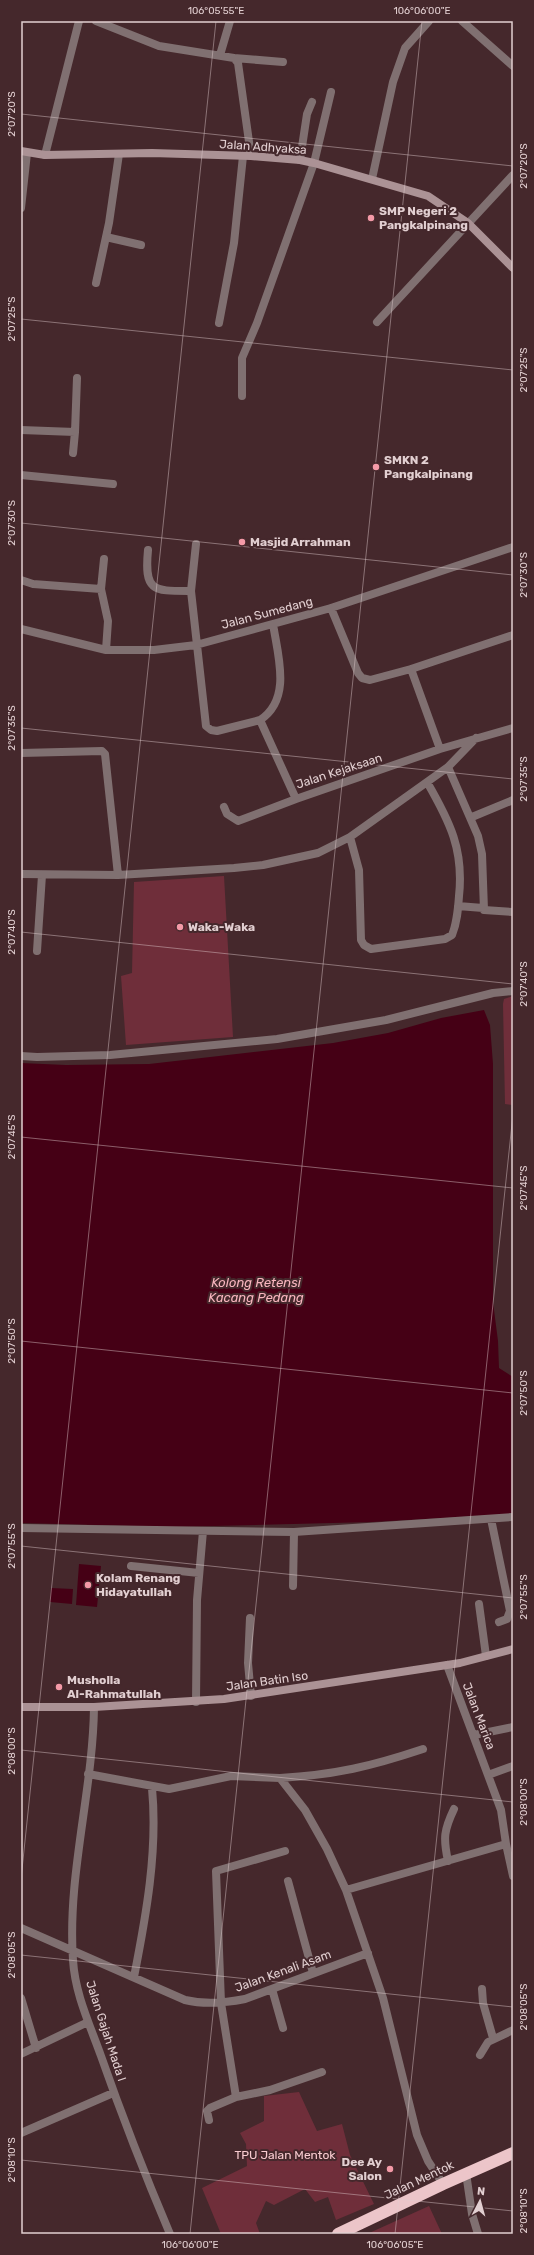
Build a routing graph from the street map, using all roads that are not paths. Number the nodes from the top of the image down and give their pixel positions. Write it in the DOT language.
graph roads {
  1 [pos="79,21"];
  2 [pos="96,21"];
  3 [pos="230,21"];
  4 [pos="429,21"];
  5 [pos="462,21"];
  6 [pos="220,55"];
  7 [pos="234,58"];
  8 [pos="283,62"];
  9 [pos="513,66"];
  10 [pos="330,92"];
  11 [pos="312,102"];
  12 [pos="24,152"];
  13 [pos="119,154"];
  14 [pos="45,155"];
  15 [pos="247,156"];
  16 [pos="300,160"];
  17 [pos="314,163"];
  18 [pos="513,175"];
  19 [pos="372,180"];
  20 [pos="21,208"];
  21 [pos="468,223"];
  22 [pos="106,237"];
  23 [pos="141,245"];
  24 [pos="513,268"];
  25 [pos="96,283"];
  26 [pos="377,322"];
  27 [pos="219,323"];
  28 [pos="77,378"];
  29 [pos="242,396"];
  30 [pos="21,430"];
  31 [pos="75,432"];
  32 [pos="73,453"];
  33 [pos="21,475"];
  34 [pos="113,484"];
  35 [pos="196,544"];
  36 [pos="513,547"];
  37 [pos="148,550"];
  38 [pos="104,559"];
  39 [pos="21,580"];
  40 [pos="101,589"];
  41 [pos="191,591"];
  42 [pos="331,608"];
  43 [pos="273,624"];
  44 [pos="21,629"];
  45 [pos="513,635"];
  46 [pos="196,645"];
  47 [pos="106,650"];
  48 [pos="411,670"];
  49 [pos="260,720"];
  50 [pos="513,728"];
  51 [pos="478,737"];
  52 [pos="440,749"];
  53 [pos="21,753"];
  54 [pos="448,767"];
  55 [pos="428,782"];
  56 [pos="296,799"];
  57 [pos="513,800"];
  58 [pos="224,806"];
  59 [pos="472,817"];
  60 [pos="350,837"];
  61 [pos="21,874"];
  62 [pos="42,875"];
  63 [pos="118,875"];
  64 [pos="458,906"];
  65 [pos="483,908"];
  66 [pos="513,912"];
  67 [pos="37,951"];
  68 [pos="513,991"];
  69 [pos="21,1056"];
  70 [pos="513,1517"];
  71 [pos="491,1520"];
  72 [pos="21,1528"];
  73 [pos="202,1531"];
  74 [pos="294,1532"];
  75 [pos="131,1566"];
  76 [pos="199,1573"];
  77 [pos="293,1586"];
  78 [pos="479,1604"];
  79 [pos="250,1618"];
  80 [pos="499,1622"];
  81 [pos="513,1649"];
  82 [pos="486,1656"];
  83 [pos="447,1665"];
  84 [pos="250,1696"];
  85 [pos="196,1702"];
  86 [pos="21,1707"];
  87 [pos="94,1707"];
  88 [pos="513,1727"];
  89 [pos="474,1735"];
  90 [pos="423,1749"];
  91 [pos="513,1766"];
  92 [pos="88,1774"];
  93 [pos="488,1775"];
  94 [pos="280,1778"];
  95 [pos="152,1788"];
  96 [pos="454,1809"];
  97 [pos="506,1844"];
  98 [pos="285,1851"];
  99 [pos="448,1861"];
  100 [pos="513,1876"];
  101 [pos="288,1881"];
  102 [pos="346,1890"];
  103 [pos="21,1928"];
  104 [pos="72,1950"];
  105 [pos="368,1953"];
  106 [pos="312,1973"];
  107 [pos="134,1977"];
  108 [pos="272,1989"];
  109 [pos="482,1989"];
  110 [pos="21,1998"];
  111 [pos="221,2003"];
  112 [pos="88,2022"];
  113 [pos="283,2028"];
  114 [pos="513,2030"];
  115 [pos="493,2038"];
  116 [pos="36,2048"];
  117 [pos="21,2054"];
  118 [pos="480,2055"];
  119 [pos="322,2072"];
  120 [pos="113,2093"];
  121 [pos="236,2097"];
  122 [pos="209,2120"];
  123 [pos="21,2133"];
  124 [pos="513,2153"];
  125 [pos="466,2173"];
  126 [pos="442,2184"];
  127 [pos="170,2234"];
  128 [pos="338,2234"];
  129 [pos="478,2234"];
  1 -- 14 [label="street"];
  2 -- 6 [label="street"];
  3 -- 6 [label="street"];
  4 -- 19 [label="street"];
  5 -- 9 [label="street"];
  6 -- 7 [label="street"];
  7 -- 8 [label="street"];
  7 -- 15 [label="street"];
  10 -- 17 [label="street"];
  11 -- 16 [label="street"];
  12 -- 14 [label="street, Jalan Adhyaksa"];
  12 -- 20 [label="street"];
  13 -- 14 [label="street, Jalan Adhyaksa"];
  13 -- 15 [label="street, Jalan Adhyaksa"];
  13 -- 22 [label="street"];
  15 -- 16 [label="street, Jalan Adhyaksa"];
  15 -- 27 [label="street"];
  16 -- 17 [label="street, Jalan Adhyaksa"];
  17 -- 19 [label="street, Jalan Adhyaksa"];
  17 -- 29 [label="street"];
  18 -- 21 [label="street"];
  19 -- 21 [label="street, Jalan Adhyaksa"];
  21 -- 24 [label="street, Jalan Adhyaksa"];
  21 -- 26 [label="street"];
  22 -- 23 [label="street"];
  22 -- 25 [label="street"];
  28 -- 31 [label="street"];
  30 -- 31 [label="street"];
  31 -- 32 [label="street"];
  33 -- 34 [label="street"];
  35 -- 41 [label="street"];
  36 -- 42 [label="street, Jalan Sumedang"];
  37 -- 41 [label="street"];
  38 -- 40 [label="street"];
  39 -- 40 [label="street"];
  40 -- 47 [label="street"];
  41 -- 46 [label="street"];
  42 -- 43 [label="street, Jalan Sumedang"];
  42 -- 48 [label="street"];
  43 -- 46 [label="street, Jalan Sumedang"];
  43 -- 49 [label="street"];
  44 -- 47 [label="street, Jalan Sumedang"];
  45 -- 48 [label="street"];
  46 -- 47 [label="street, Jalan Sumedang"];
  46 -- 49 [label="street"];
  48 -- 52 [label="street"];
  49 -- 56 [label="street, Jalan Kejaksaan"];
  50 -- 51 [label="street, Jalan Kejaksaan"];
  51 -- 52 [label="street, Jalan Kejaksaan"];
  51 -- 54 [label="street"];
  52 -- 56 [label="street, Jalan Kejaksaan"];
  53 -- 63 [label="street"];
  54 -- 55 [label="street"];
  54 -- 59 [label="street"];
  55 -- 60 [label="street"];
  55 -- 64 [label="street"];
  56 -- 58 [label="street"];
  57 -- 59 [label="street"];
  59 -- 65 [label="street"];
  60 -- 63 [label="street"];
  60 -- 64 [label="street"];
  61 -- 62 [label="street"];
  62 -- 63 [label="street"];
  62 -- 67 [label="street"];
  64 -- 65 [label="street"];
  65 -- 66 [label="street"];
  68 -- 69 [label="street"];
  70 -- 71 [label="street"];
  71 -- 74 [label="street"];
  71 -- 80 [label="street"];
  72 -- 73 [label="street"];
  73 -- 74 [label="street"];
  73 -- 76 [label="street"];
  74 -- 77 [label="street"];
  75 -- 76 [label="street"];
  76 -- 85 [label="street"];
  78 -- 82 [label="street"];
  79 -- 84 [label="street"];
  81 -- 82 [label="street, Jalan Batin Iso"];
  82 -- 83 [label="street, Jalan Batin Iso"];
  83 -- 84 [label="street, Jalan Batin Iso"];
  83 -- 89 [label="street, Jalan Marica"];
  84 -- 85 [label="street, Jalan Batin Iso"];
  85 -- 87 [label="street, Jalan Batin Iso"];
  86 -- 87 [label="street, Jalan Batin Iso"];
  87 -- 92 [label="street, Jalan Gajah Mada I"];
  88 -- 89 [label="street"];
  89 -- 93 [label="street, Jalan Marica"];
  90 -- 94 [label="street"];
  91 -- 93 [label="street"];
  92 -- 95 [label="street"];
  92 -- 104 [label="street, Jalan Gajah Mada I"];
  93 -- 97 [label="street, Jalan Marica"];
  94 -- 95 [label="street"];
  94 -- 102 [label="street"];
  95 -- 107 [label="street"];
  96 -- 99 [label="street"];
  97 -- 99 [label="street"];
  97 -- 100 [label="street"];
  98 -- 111 [label="street"];
  99 -- 102 [label="street"];
  101 -- 106 [label="street"];
  102 -- 105 [label="street"];
  103 -- 104 [label="street, Jalan Kenali Asam"];
  104 -- 107 [label="street, Jalan Kenali Asam"];
  104 -- 112 [label="street, Jalan Gajah Mada I"];
  105 -- 106 [label="street, Jalan Kenali Asam"];
  105 -- 126 [label="street"];
  106 -- 108 [label="street, Jalan Kenali Asam"];
  107 -- 111 [label="street, Jalan Kenali Asam"];
  108 -- 111 [label="street, Jalan Kenali Asam"];
  108 -- 113 [label="street"];
  109 -- 115 [label="street"];
  110 -- 116 [label="street"];
  111 -- 121 [label="street"];
  112 -- 116 [label="street"];
  112 -- 120 [label="street, Jalan Gajah Mada I"];
  114 -- 115 [label="street"];
  115 -- 118 [label="street"];
  116 -- 117 [label="street"];
  119 -- 121 [label="street"];
  120 -- 123 [label="street"];
  120 -- 127 [label="street, Jalan Gajah Mada I"];
  121 -- 122 [label="street"];
  124 -- 125 [label="highway, Jalan Mentok"];
  125 -- 126 [label="highway, Jalan Mentok"];
  125 -- 129 [label="street"];
  126 -- 128 [label="highway, Jalan Mentok"];
}
